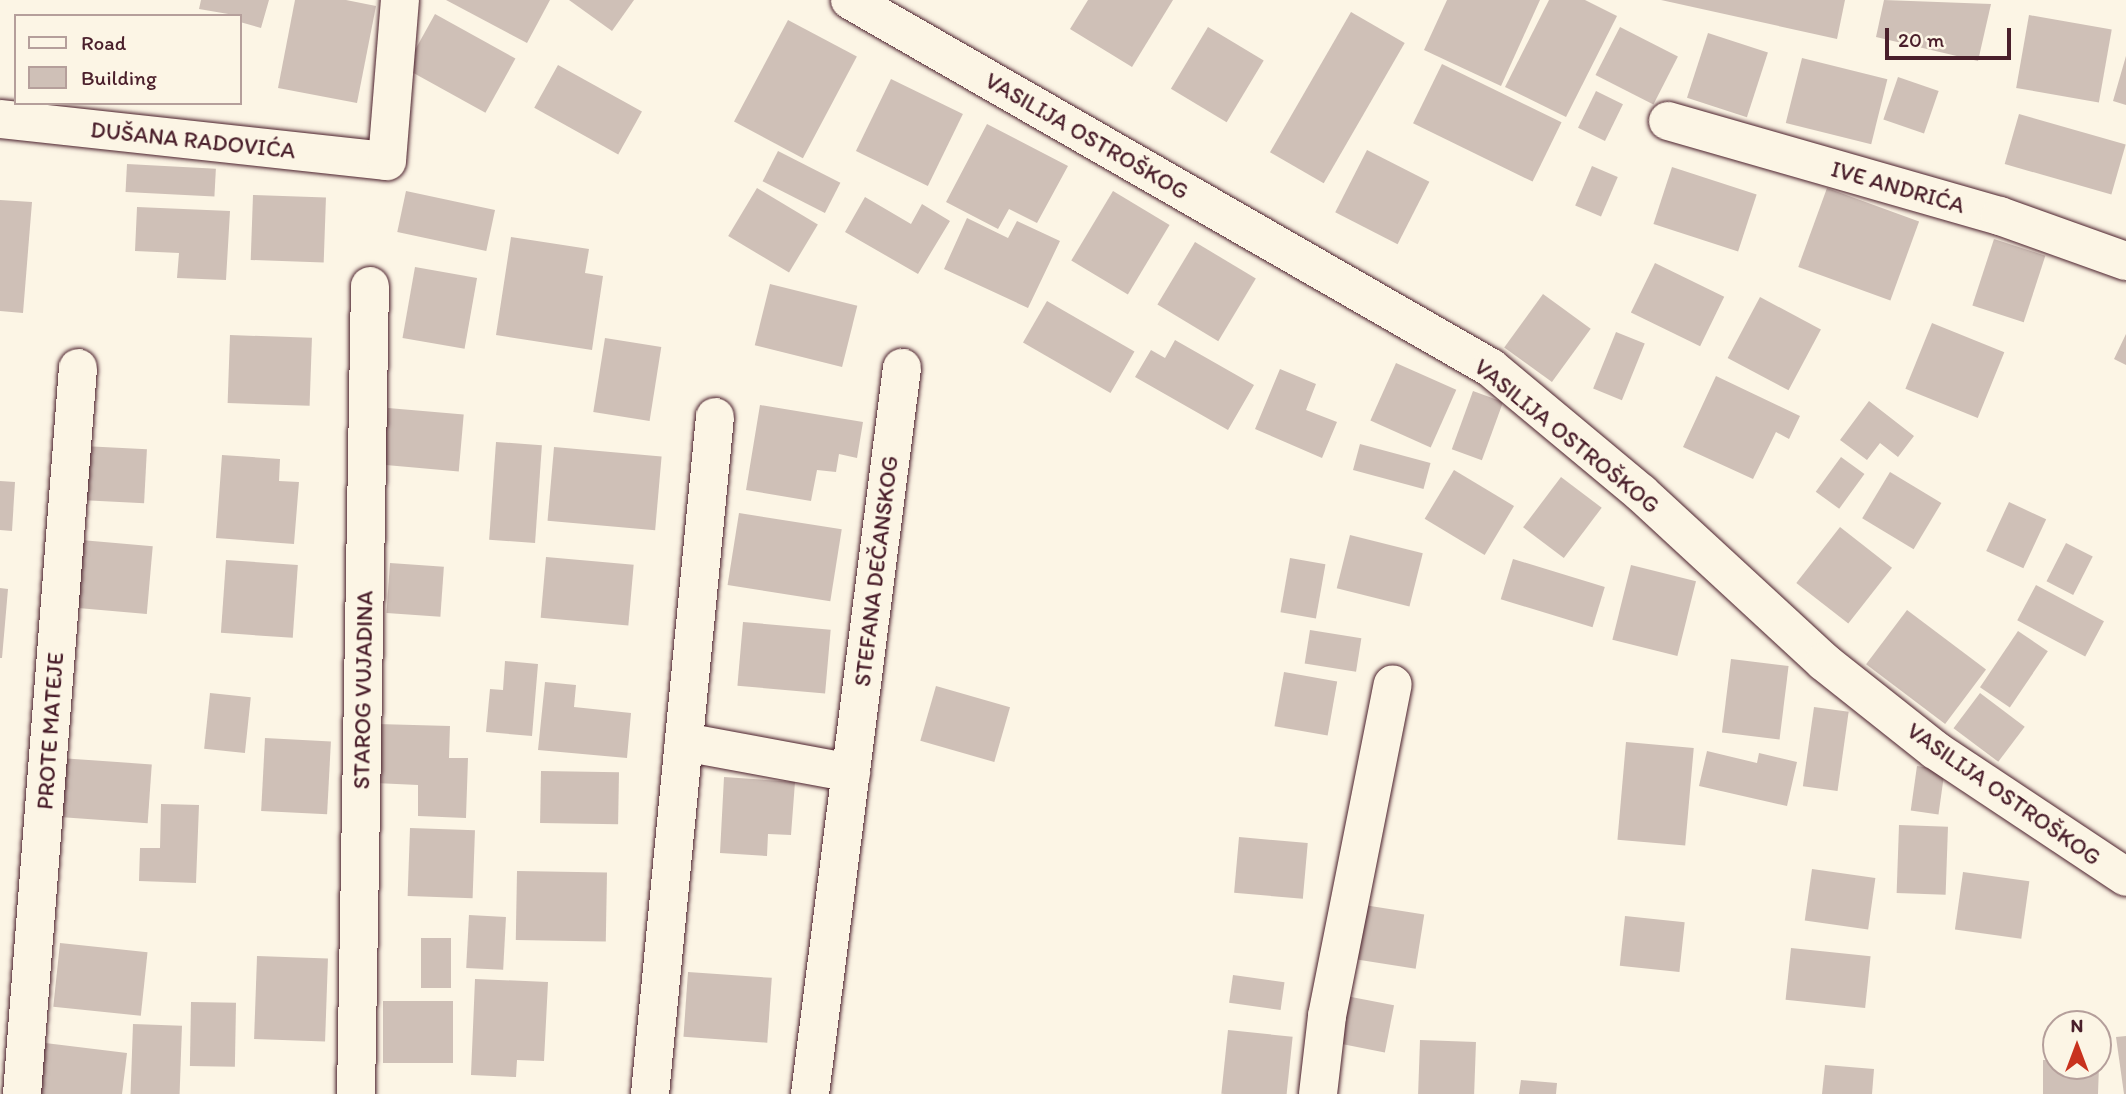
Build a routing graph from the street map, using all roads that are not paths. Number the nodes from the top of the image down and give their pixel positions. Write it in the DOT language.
graph roads {
  1 [pos="400,0"];
  2 [pos="850,0"];
  3 [pos="0,119"];
  4 [pos="1668,121"];
  5 [pos="2126,261"];
  6 [pos="370,286"];
  7 [pos="78,368"];
  8 [pos="902,368"];
  9 [pos="715,416"];
  10 [pos="1393,684"];
  11 [pos="684,742"];
  12 [pos="851,773"];
  13 [pos="2126,877"];
  14 [pos="22,1094"];
  15 [pos="356,1094"];
  16 [pos="650,1094"];
  17 [pos="810,1094"];
  18 [pos="1318,1094"];
  1 -- 3 [label="street, DUŠANA RADOVIĆA"];
  2 -- 13 [label="street, VASILIJA OSTROŠKOG"];
  4 -- 5 [label="street, IVE ANDRIĆA"];
  6 -- 15 [label="street, STAROG VUJADINA"];
  7 -- 14 [label="street, PROTE MATEJE"];
  8 -- 12 [label="street, STEFANA DEČANSKOG"];
  9 -- 11 [label="street"];
  10 -- 18 [label="street"];
  11 -- 12 [label="street"];
  11 -- 16 [label="street"];
  12 -- 17 [label="street, STEFANA DEČANSKOG"];
}
